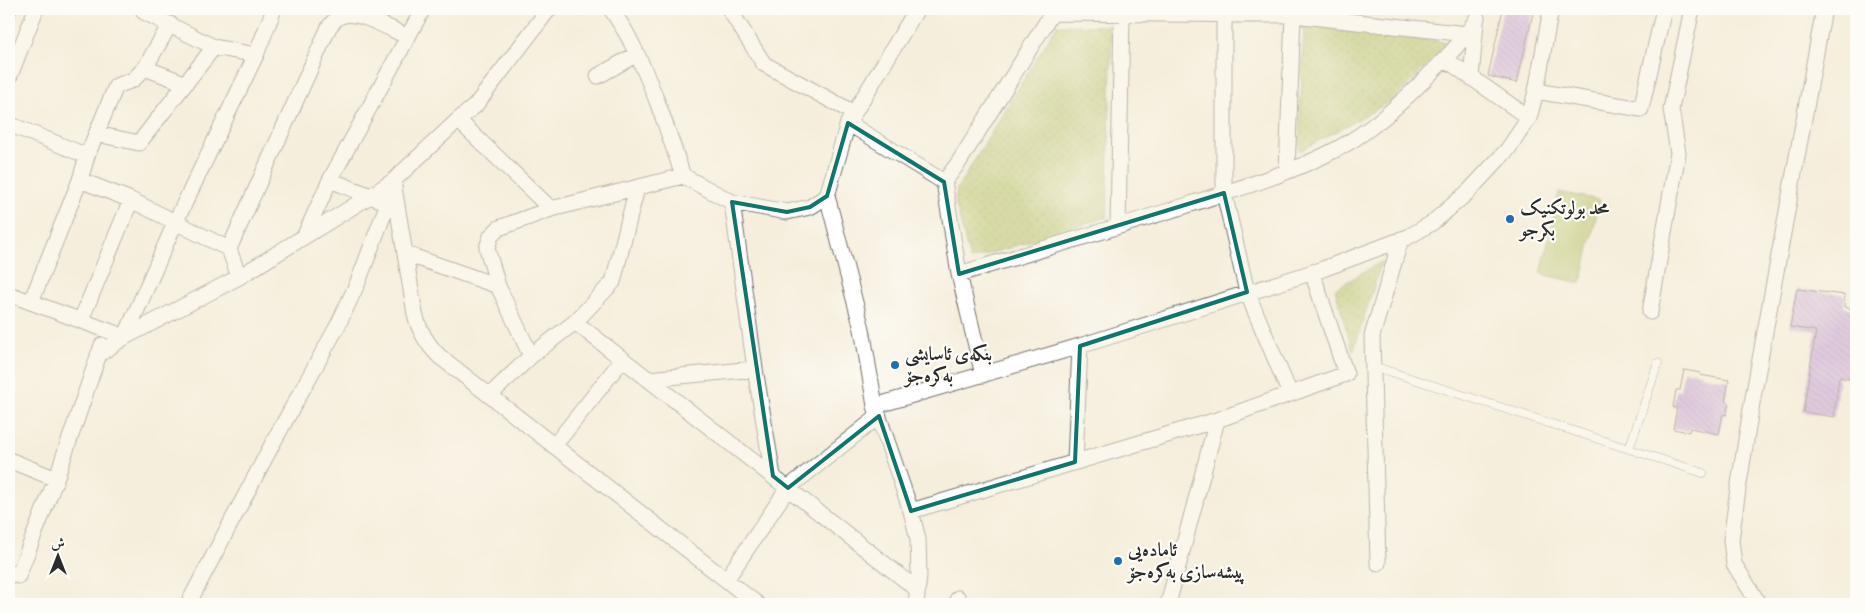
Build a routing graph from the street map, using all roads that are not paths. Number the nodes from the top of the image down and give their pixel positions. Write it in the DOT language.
graph roads {
  1 [pos="36,9"];
  2 [pos="274,9"];
  3 [pos="423,9"];
  4 [pos="549,9"];
  5 [pos="611,9"];
  6 [pos="729,9"];
  7 [pos="917,9"];
  8 [pos="1551,9"];
  9 [pos="1664,9"];
  10 [pos="1692,9"];
  11 [pos="1824,9"];
  12 [pos="1224,11"];
  13 [pos="144,12"];
  14 [pos="1142,12"];
  15 [pos="1122,14"];
  16 [pos="1477,14"];
  17 [pos="1293,15"];
  18 [pos="1361,15"];
  19 [pos="170,24"];
  20 [pos="1467,34"];
  21 [pos="408,37"];
  22 [pos="214,47"];
  23 [pos="256,54"];
  24 [pos="637,54"];
  25 [pos="1446,59"];
  26 [pos="145,68"];
  27 [pos="598,76"];
  28 [pos="1471,77"];
  29 [pos="9,78"];
  30 [pos="184,83"];
  31 [pos="1536,91"];
  32 [pos="851,118"];
  33 [pos="1529,118"];
  34 [pos="458,120"];
  35 [pos="9,124"];
  36 [pos="97,134"];
  37 [pos="87,156"];
  38 [pos="1287,171"];
  39 [pos="683,176"];
  40 [pos="80,180"];
  41 [pos="330,180"];
  42 [pos="393,181"];
  43 [pos="944,182"];
  44 [pos="637,188"];
  45 [pos="1224,194"];
  46 [pos="370,196"];
  47 [pos="827,196"];
  48 [pos="131,200"];
  49 [pos="732,202"];
  50 [pos="393,205"];
  51 [pos="551,209"];
  52 [pos="175,223"];
  53 [pos="1118,226"];
  54 [pos="304,237"];
  55 [pos="1401,239"];
  56 [pos="229,249"];
  57 [pos="406,254"];
  58 [pos="1312,272"];
  59 [pos="959,274"];
  60 [pos="239,277"];
  61 [pos="498,286"];
  62 [pos="1246,292"];
  63 [pos="9,294"];
  64 [pos="31,302"];
  65 [pos="1650,312"];
  66 [pos="81,320"];
  67 [pos="575,322"];
  68 [pos="107,330"];
  69 [pos="125,337"];
  70 [pos="1080,346"];
  71 [pos="98,355"];
  72 [pos="531,356"];
  73 [pos="623,359"];
  74 [pos="1658,364"];
  75 [pos="1373,366"];
  76 [pos="755,369"];
  77 [pos="983,375"];
  78 [pos="648,379"];
  79 [pos="1290,394"];
  80 [pos="490,395"];
  81 [pos="877,411"];
  82 [pos="1217,420"];
  83 [pos="554,446"];
  84 [pos="1629,449"];
  85 [pos="9,460"];
  86 [pos="1075,462"];
  87 [pos="1703,473"];
  88 [pos="773,476"];
  89 [pos="56,478"];
  90 [pos="788,488"];
  91 [pos="911,511"];
  92 [pos="1378,563"];
  93 [pos="9,572"];
  94 [pos="726,580"];
  95 [pos="917,597"];
  96 [pos="188,604"];
  97 [pos="757,604"];
  98 [pos="1168,604"];
  99 [pos="1759,604"];
  1 -- 29 [label="street"];
  2 -- 23 [label="street"];
  3 -- 21 [label="street"];
  4 -- 34 [label="street"];
  5 -- 24 [label="street"];
  6 -- 32 [label="street"];
  7 -- 32 [label="street"];
  8 -- 31 [label="street"];
  9 -- 31 [label="street"];
  10 -- 65 [label="street"];
  11 -- 99 [label="street"];
  12 -- 14 [label="street"];
  12 -- 17 [label="street"];
  12 -- 45 [label="street"];
  13 -- 19 [label="street"];
  14 -- 15 [label="street"];
  15 -- 43 [label="street"];
  15 -- 53 [label="street"];
  16 -- 20 [label="street"];
  16 -- 28 [label="street"];
  17 -- 18 [label="street"];
  17 -- 38 [label="street"];
  18 -- 20 [label="street"];
  19 -- 22 [label="street"];
  19 -- 26 [label="street"];
  20 -- 25 [label="street"];
  21 -- 41 [label="street"];
  21 -- 56 [label="street"];
  22 -- 23 [label="street"];
  22 -- 30 [label="street"];
  23 -- 52 [label="street"];
  24 -- 27 [label="street"];
  24 -- 39 [label="street"];
  25 -- 28 [label="street"];
  25 -- 38 [label="street"];
  26 -- 30 [label="street"];
  26 -- 36 [label="street"];
  28 -- 33 [label="street"];
  30 -- 36 [label="street"];
  31 -- 33 [label="street"];
  32 -- 43 [label="street"];
  32 -- 47 [label="street"];
  33 -- 55 [label="street"];
  34 -- 42 [label="street"];
  34 -- 51 [label="street"];
  35 -- 37 [label="street"];
  36 -- 37 [label="street"];
  37 -- 40 [label="street"];
  38 -- 45 [label="street"];
  39 -- 44 [label="street"];
  39 -- 49 [label="street"];
  40 -- 48 [label="street"];
  40 -- 64 [label="street"];
  41 -- 46 [label="street"];
  41 -- 54 [label="street"];
  42 -- 46 [label="street"];
  42 -- 50 [label="street"];
  43 -- 59 [label="street"];
  44 -- 51 [label="street"];
  44 -- 67 [label="street"];
  45 -- 53 [label="street"];
  45 -- 62 [label="street"];
  46 -- 50 [label="street"];
  46 -- 54 [label="street"];
  47 -- 49 [label="street"];
  47 -- 81 [label="street"];
  48 -- 52 [label="street"];
  48 -- 66 [label="street"];
  49 -- 76 [label="street"];
  50 -- 57 [label="street"];
  50 -- 96 [label="street"];
  51 -- 61 [label="street"];
  52 -- 56 [label="street"];
  52 -- 69 [label="street"];
  53 -- 59 [label="street"];
  54 -- 60 [label="street"];
  55 -- 58 [label="street"];
  55 -- 75 [label="street"];
  56 -- 60 [label="street"];
  57 -- 61 [label="street"];
  57 -- 80 [label="street"];
  58 -- 62 [label="street"];
  58 -- 79 [label="street"];
  59 -- 77 [label="street"];
  60 -- 69 [label="street"];
  61 -- 72 [label="street"];
  62 -- 70 [label="street"];
  62 -- 79 [label="street"];
  63 -- 64 [label="street"];
  64 -- 66 [label="street"];
  66 -- 68 [label="street"];
  67 -- 72 [label="street"];
  67 -- 73 [label="street"];
  68 -- 69 [label="street"];
  68 -- 71 [label="street"];
  69 -- 71 [label="street"];
  70 -- 77 [label="street"];
  70 -- 86 [label="street"];
  71 -- 89 [label="street"];
  72 -- 80 [label="street"];
  73 -- 78 [label="street"];
  73 -- 83 [label="street"];
  74 -- 84 [label="lane"];
  75 -- 84 [label="lane"];
  75 -- 92 [label="street"];
  76 -- 78 [label="street"];
  76 -- 88 [label="street"];
  77 -- 81 [label="street"];
  78 -- 88 [label="street"];
  79 -- 82 [label="street"];
  80 -- 83 [label="street"];
  81 -- 90 [label="street"];
  81 -- 91 [label="street"];
  82 -- 86 [label="street"];
  82 -- 98 [label="street"];
  83 -- 94 [label="street"];
  84 -- 87 [label="lane"];
  85 -- 89 [label="street"];
  86 -- 91 [label="street"];
  88 -- 90 [label="street"];
  89 -- 93 [label="street"];
  90 -- 94 [label="street"];
  90 -- 95 [label="street"];
  91 -- 95 [label="street"];
  94 -- 97 [label="street"];
}
